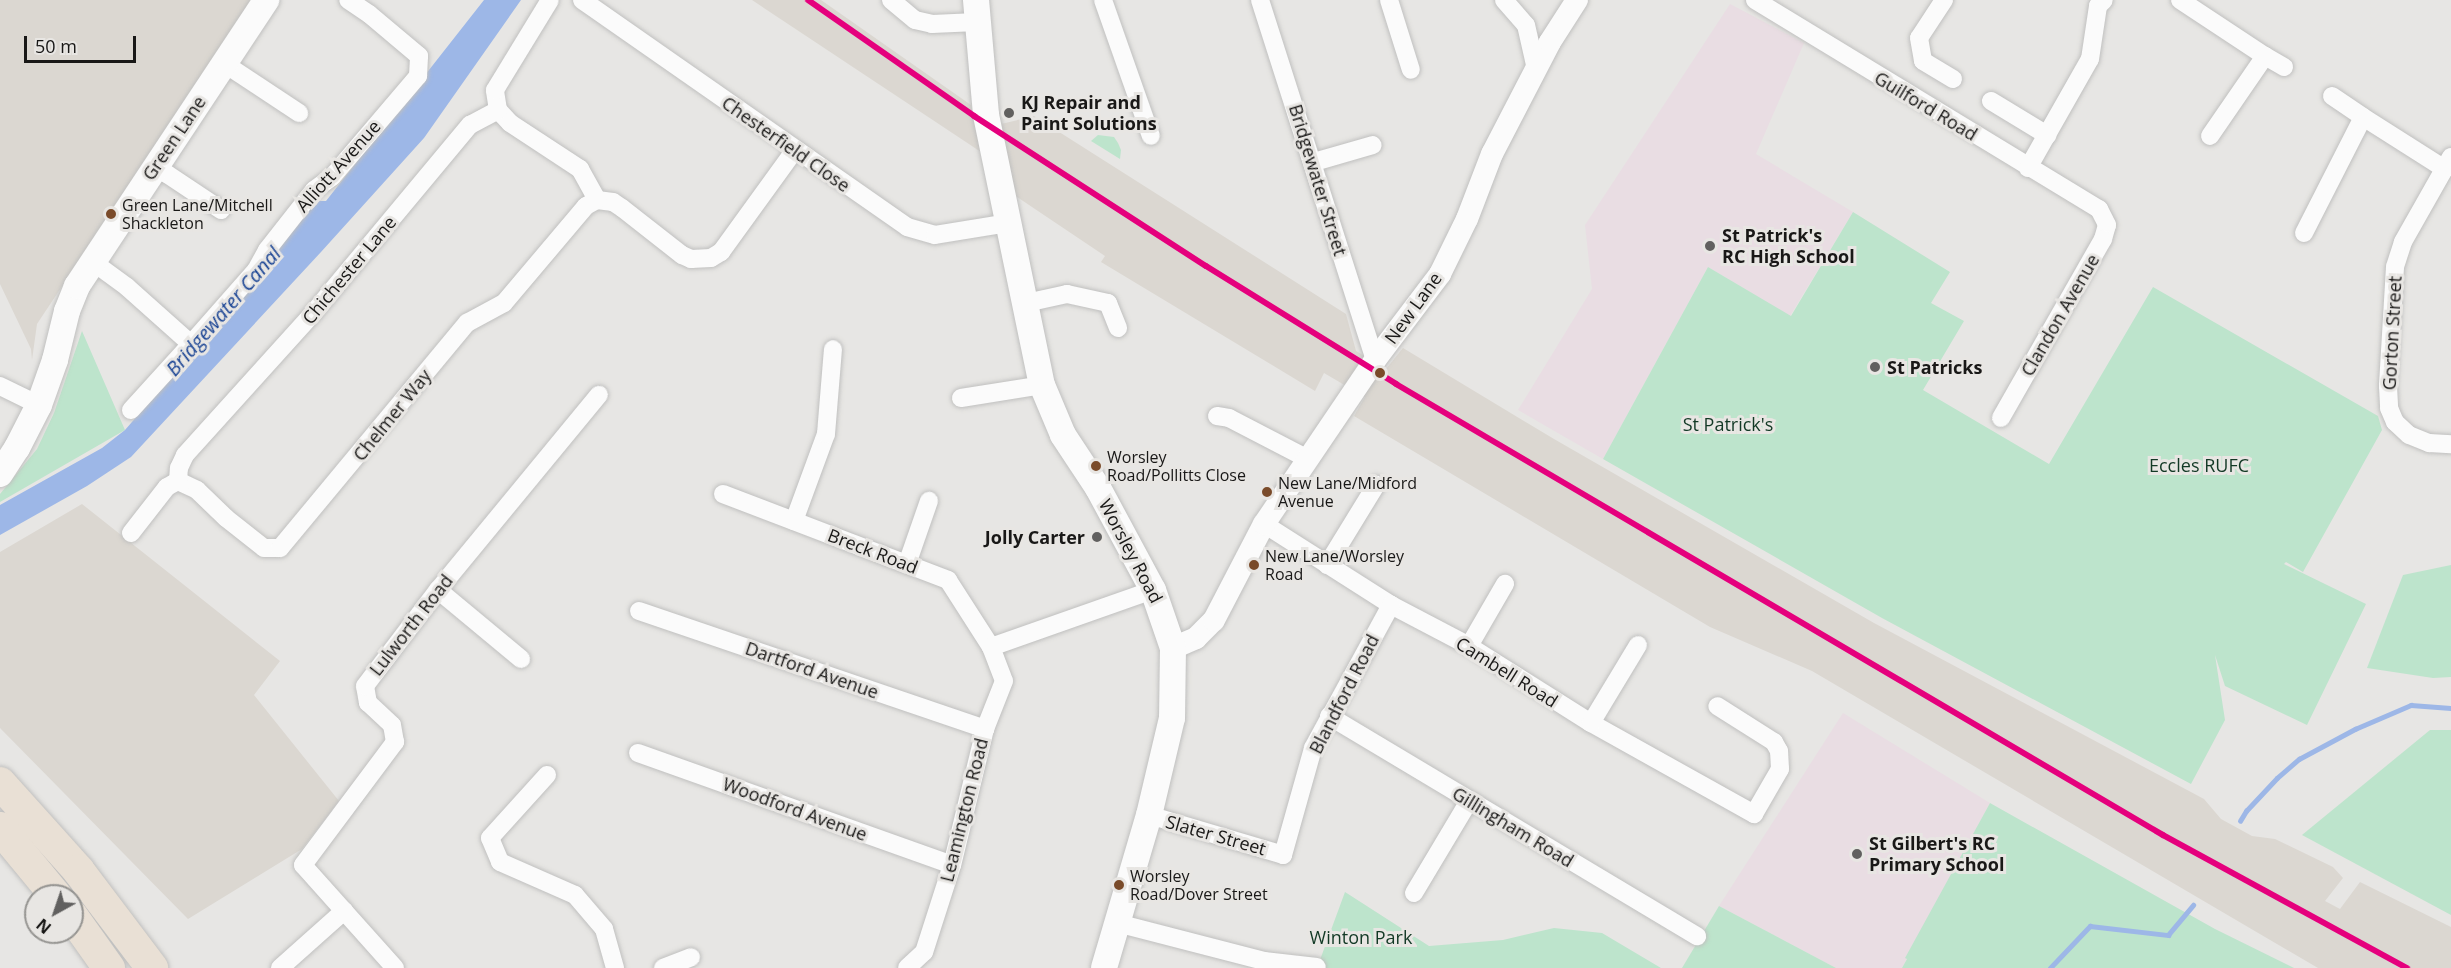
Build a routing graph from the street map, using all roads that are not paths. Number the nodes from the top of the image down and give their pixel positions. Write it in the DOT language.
graph roads {
  1 [pos="266,0"];
  2 [pos="348,0"];
  3 [pos="550,0"];
  4 [pos="582,0"];
  5 [pos="891,0"];
  6 [pos="1103,0"];
  7 [pos="1260,0"];
  8 [pos="1389,0"];
  9 [pos="1504,0"];
  10 [pos="1577,0"];
  11 [pos="1755,0"];
  12 [pos="1944,0"];
  13 [pos="2104,0"];
  14 [pos="2180,0"];
  15 [pos="976,11"];
  16 [pos="2265,56"];
  17 [pos="225,64"];
  18 [pos="2284,67"];
  19 [pos="1536,69"];
  20 [pos="1411,70"];
  21 [pos="1953,79"];
  22 [pos="2332,96"];
  23 [pos="1991,101"];
  24 [pos="498,110"];
  25 [pos="299,113"];
  26 [pos="2363,117"];
  27 [pos="2047,135"];
  28 [pos="1151,136"];
  29 [pos="2210,136"];
  30 [pos="1373,145"];
  31 [pos="794,151"];
  32 [pos="1314,162"];
  33 [pos="2448,163"];
  34 [pos="154,168"];
  35 [pos="2028,168"];
  36 [pos="597,200"];
  37 [pos="2099,209"];
  38 [pos="221,210"];
  39 [pos="1008,223"];
  40 [pos="2304,233"];
  41 [pos="93,262"];
  42 [pos="1026,303"];
  43 [pos="1118,328"];
  44 [pos="191,344"];
  45 [pos="833,349"];
  46 [pos="1375,360"];
  47 [pos="1042,385"];
  48 [pos="0,386"];
  49 [pos="599,395"];
  50 [pos="961,398"];
  51 [pos="39,405"];
  52 [pos="131,410"];
  53 [pos="1217,416"];
  54 [pos="2001,418"];
  55 [pos="2451,444"];
  56 [pos="1308,459"];
  57 [pos="0,474"];
  58 [pos="178,481"];
  59 [pos="1376,485"];
  60 [pos="723,494"];
  61 [pos="929,501"];
  62 [pos="794,521"];
  63 [pos="1264,524"];
  64 [pos="131,533"];
  65 [pos="907,564"];
  66 [pos="1327,565"];
  67 [pos="1505,584"];
  68 [pos="438,590"];
  69 [pos="1153,590"];
  70 [pos="1391,605"];
  71 [pos="639,611"];
  72 [pos="1638,645"];
  73 [pos="992,646"];
  74 [pos="1469,646"];
  75 [pos="1173,648"];
  76 [pos="521,659"];
  77 [pos="1717,706"];
  78 [pos="1329,716"];
  79 [pos="1591,723"];
  80 [pos="985,729"];
  81 [pos="638,753"];
  82 [pos="547,775"];
  83 [pos="0,783"];
  84 [pos="1469,801"];
  85 [pos="1149,815"];
  86 [pos="0,828"];
  87 [pos="1283,855"];
  88 [pos="951,865"];
  89 [pos="46,884"];
  90 [pos="1414,893"];
  91 [pos="344,911"];
  92 [pos="1117,923"];
  93 [pos="84,933"];
  94 [pos="1697,936"];
  95 [pos="691,957"];
  96 [pos="1317,967"];
  97 [pos="109,968"];
  98 [pos="152,968"];
  99 [pos="280,968"];
  100 [pos="395,968"];
  101 [pos="615,968"];
  102 [pos="663,968"];
  103 [pos="907,968"];
  104 [pos="1104,968"];
  1 -- 17 [label="main road, Green Lane"];
  2 -- 44 [label="street, Alliott Avenue"];
  3 -- 24 [label="street"];
  4 -- 31 [label="street, Chesterfield Close"];
  5 -- 15 [label="street"];
  6 -- 28 [label="street"];
  7 -- 32 [label="street, Bridgewater Street"];
  8 -- 20 [label="street"];
  9 -- 19 [label="street"];
  10 -- 19 [label="street, New Lane"];
  11 -- 35 [label="street, Guilford Road"];
  12 -- 21 [label="street"];
  13 -- 27 [label="street"];
  14 -- 16 [label="street"];
  15 -- 39 [label="main road, Worsley Road"];
  16 -- 18 [label="street"];
  16 -- 29 [label="street"];
  17 -- 25 [label="street"];
  17 -- 34 [label="main road, Green Lane"];
  19 -- 46 [label="street, New Lane"];
  22 -- 26 [label="street"];
  23 -- 27 [label="street"];
  24 -- 36 [label="street"];
  24 -- 58 [label="street, Chichester Lane"];
  26 -- 33 [label="street"];
  26 -- 40 [label="street"];
  27 -- 35 [label="street"];
  30 -- 32 [label="street"];
  31 -- 36 [label="street"];
  31 -- 39 [label="street, Chesterfield Close"];
  32 -- 46 [label="street, Bridgewater Street"];
  33 -- 55 [label="street, Gorton Street"];
  34 -- 38 [label="street"];
  34 -- 41 [label="main road, Green Lane"];
  35 -- 37 [label="street, Guilford Road"];
  36 -- 58 [label="street, Chelmer Way"];
  37 -- 54 [label="street, Clandon Avenue"];
  39 -- 42 [label="main road, Worsley Road"];
  41 -- 44 [label="street"];
  41 -- 51 [label="main road, Green Lane"];
  42 -- 43 [label="street"];
  42 -- 47 [label="main road, Worsley Road"];
  44 -- 52 [label="street, Alliott Avenue"];
  45 -- 62 [label="street"];
  46 -- 56 [label="street, New Lane"];
  47 -- 50 [label="street"];
  47 -- 69 [label="main road, Worsley Road"];
  48 -- 51 [label="street"];
  49 -- 68 [label="street, Lulworth Road"];
  51 -- 57 [label="main road, Green Lane"];
  53 -- 56 [label="street"];
  56 -- 63 [label="street, New Lane"];
  58 -- 64 [label="street"];
  59 -- 66 [label="street"];
  60 -- 62 [label="street, Breck Road"];
  61 -- 65 [label="street"];
  62 -- 65 [label="street, Breck Road"];
  63 -- 66 [label="street, Cambell Road"];
  63 -- 75 [label="street, New Lane"];
  65 -- 73 [label="street, Breck Road"];
  66 -- 70 [label="street, Cambell Road"];
  67 -- 74 [label="street"];
  68 -- 76 [label="street"];
  68 -- 91 [label="street, Lulworth Road"];
  69 -- 73 [label="street"];
  69 -- 75 [label="main road, Worsley Road"];
  70 -- 74 [label="street, Cambell Road"];
  70 -- 78 [label="street, Blandford Road"];
  71 -- 80 [label="street, Dartford Avenue"];
  72 -- 79 [label="street"];
  73 -- 80 [label="street, Leamington Road"];
  74 -- 79 [label="street, Cambell Road"];
  75 -- 85 [label="main road, Worsley Road"];
  77 -- 79 [label="street, Cambell Road"];
  78 -- 84 [label="street, Gillingham Road"];
  78 -- 87 [label="street, Blandford Road"];
  80 -- 88 [label="street, Leamington Road"];
  81 -- 88 [label="street, Woodford Avenue"];
  82 -- 101 [label="street"];
  83 -- 98 [label="highway"];
  84 -- 90 [label="street"];
  84 -- 94 [label="street, Gillingham Road"];
  85 -- 87 [label="street, Slater Street"];
  85 -- 92 [label="main road, Worsley Road"];
  86 -- 89 [label="highway"];
  88 -- 103 [label="street, Leamington Road"];
  91 -- 99 [label="street"];
  91 -- 100 [label="street"];
  92 -- 96 [label="street"];
  92 -- 104 [label="main road, Worsley Road"];
  93 -- 97 [label="highway"];
  95 -- 102 [label="street"];
}
